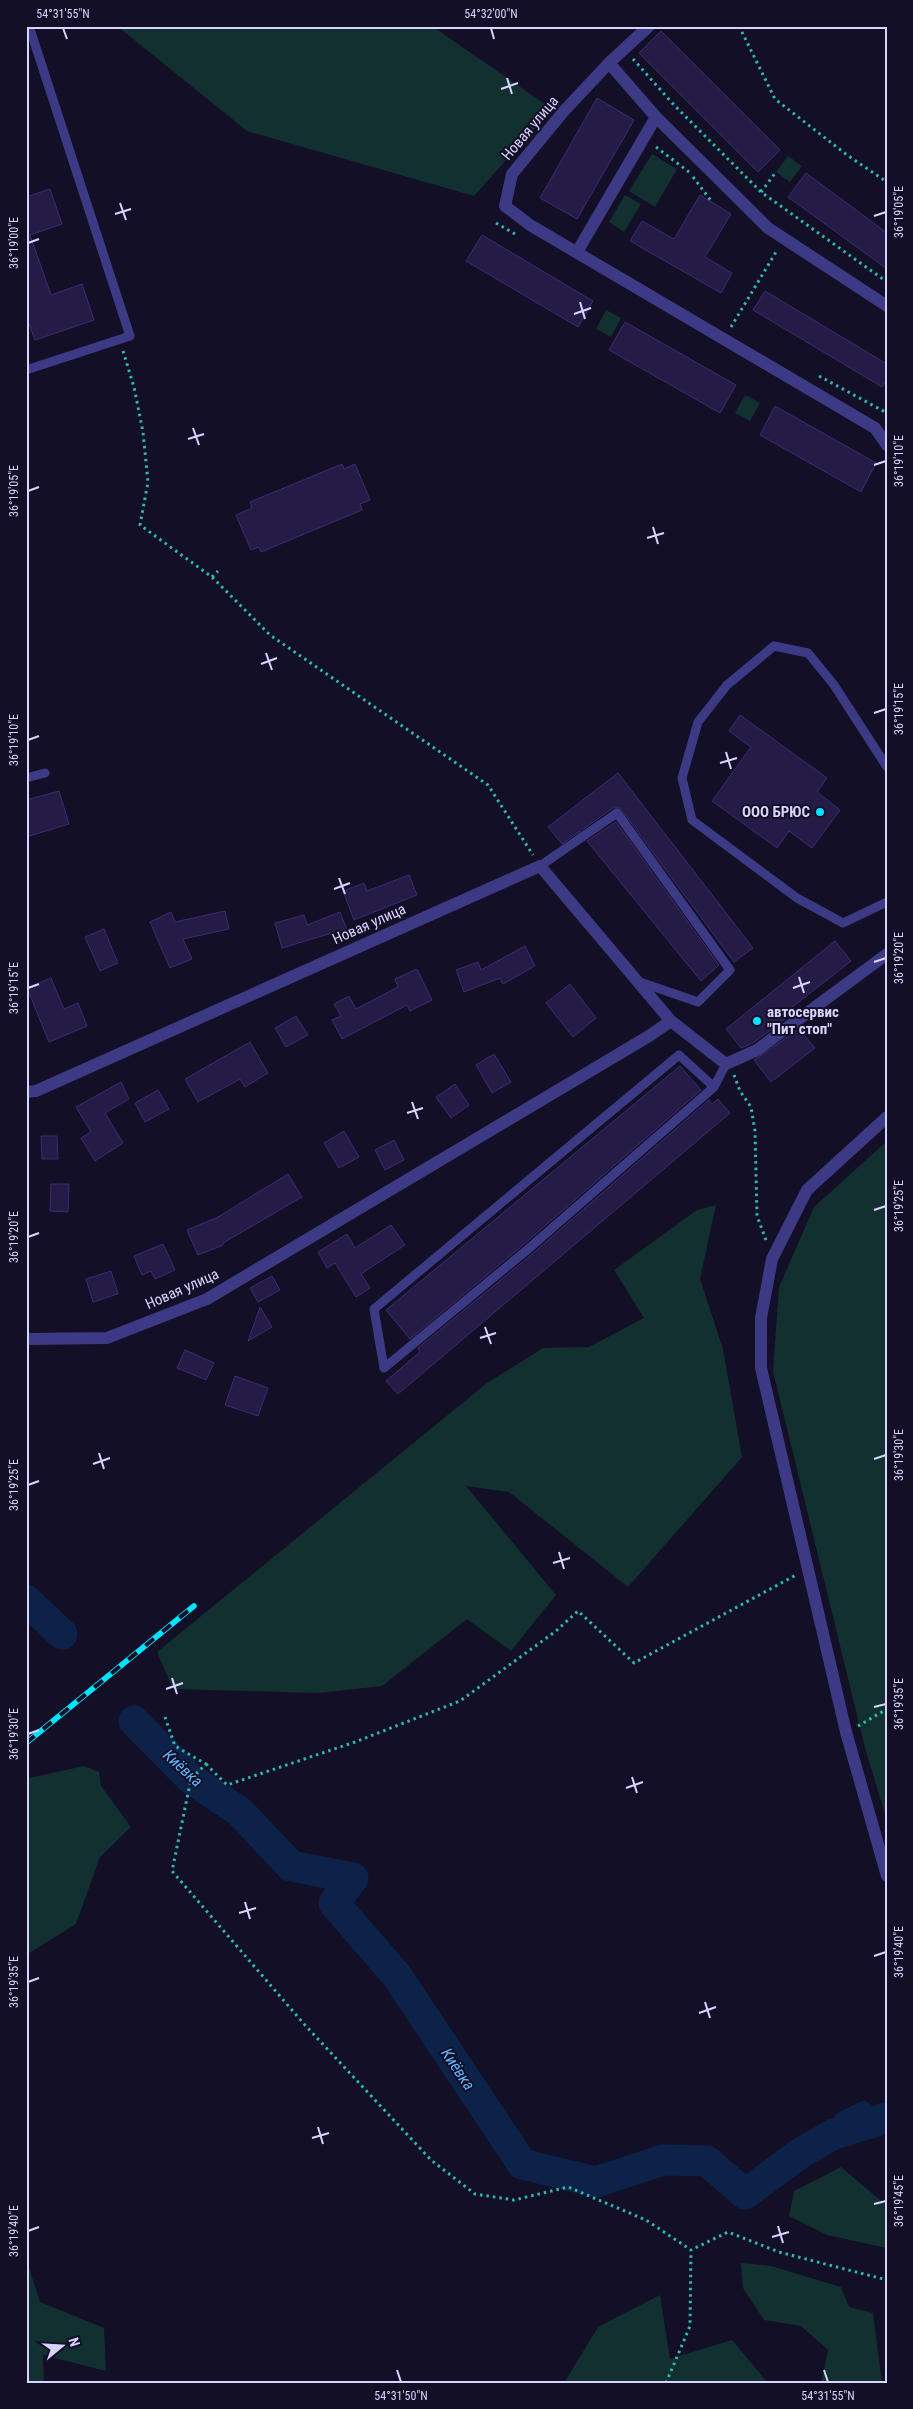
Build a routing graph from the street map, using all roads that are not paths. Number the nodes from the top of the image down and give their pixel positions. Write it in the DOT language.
graph roads {
  1 [pos="29,26"];
  2 [pos="649,26"];
  3 [pos="609,63"];
  4 [pos="656,117"];
  5 [pos="577,252"];
  6 [pos="887,306"];
  7 [pos="26,370"];
  8 [pos="887,445"];
  9 [pos="887,767"];
  10 [pos="45,773"];
  11 [pos="26,778"];
  12 [pos="540,866"];
  13 [pos="887,902"];
  14 [pos="887,954"];
  15 [pos="640,982"];
  16 [pos="671,1021"];
  17 [pos="726,1064"];
  18 [pos="714,1087"];
  19 [pos="26,1092"];
  20 [pos="887,1117"];
  21 [pos="26,1339"];
  22 [pos="887,1876"];
  1 -- 7 [label="lane"];
  2 -- 3 [label="street"];
  3 -- 4 [label="street"];
  3 -- 5 [label="street, Новая улица"];
  4 -- 5 [label="street"];
  4 -- 6 [label="street"];
  5 -- 8 [label="street, Новая улица"];
  9 -- 13 [label="lane"];
  10 -- 11 [label="lane"];
  12 -- 15 [label="street"];
  12 -- 15 [label="lane"];
  12 -- 19 [label="street, Новая улица"];
  14 -- 17 [label="street"];
  15 -- 16 [label="street"];
  16 -- 17 [label="street"];
  16 -- 21 [label="street, Новая улица"];
  17 -- 18 [label="lane"];
  18 -- 18 [label="lane"];
  20 -- 22 [label="street"];
}
